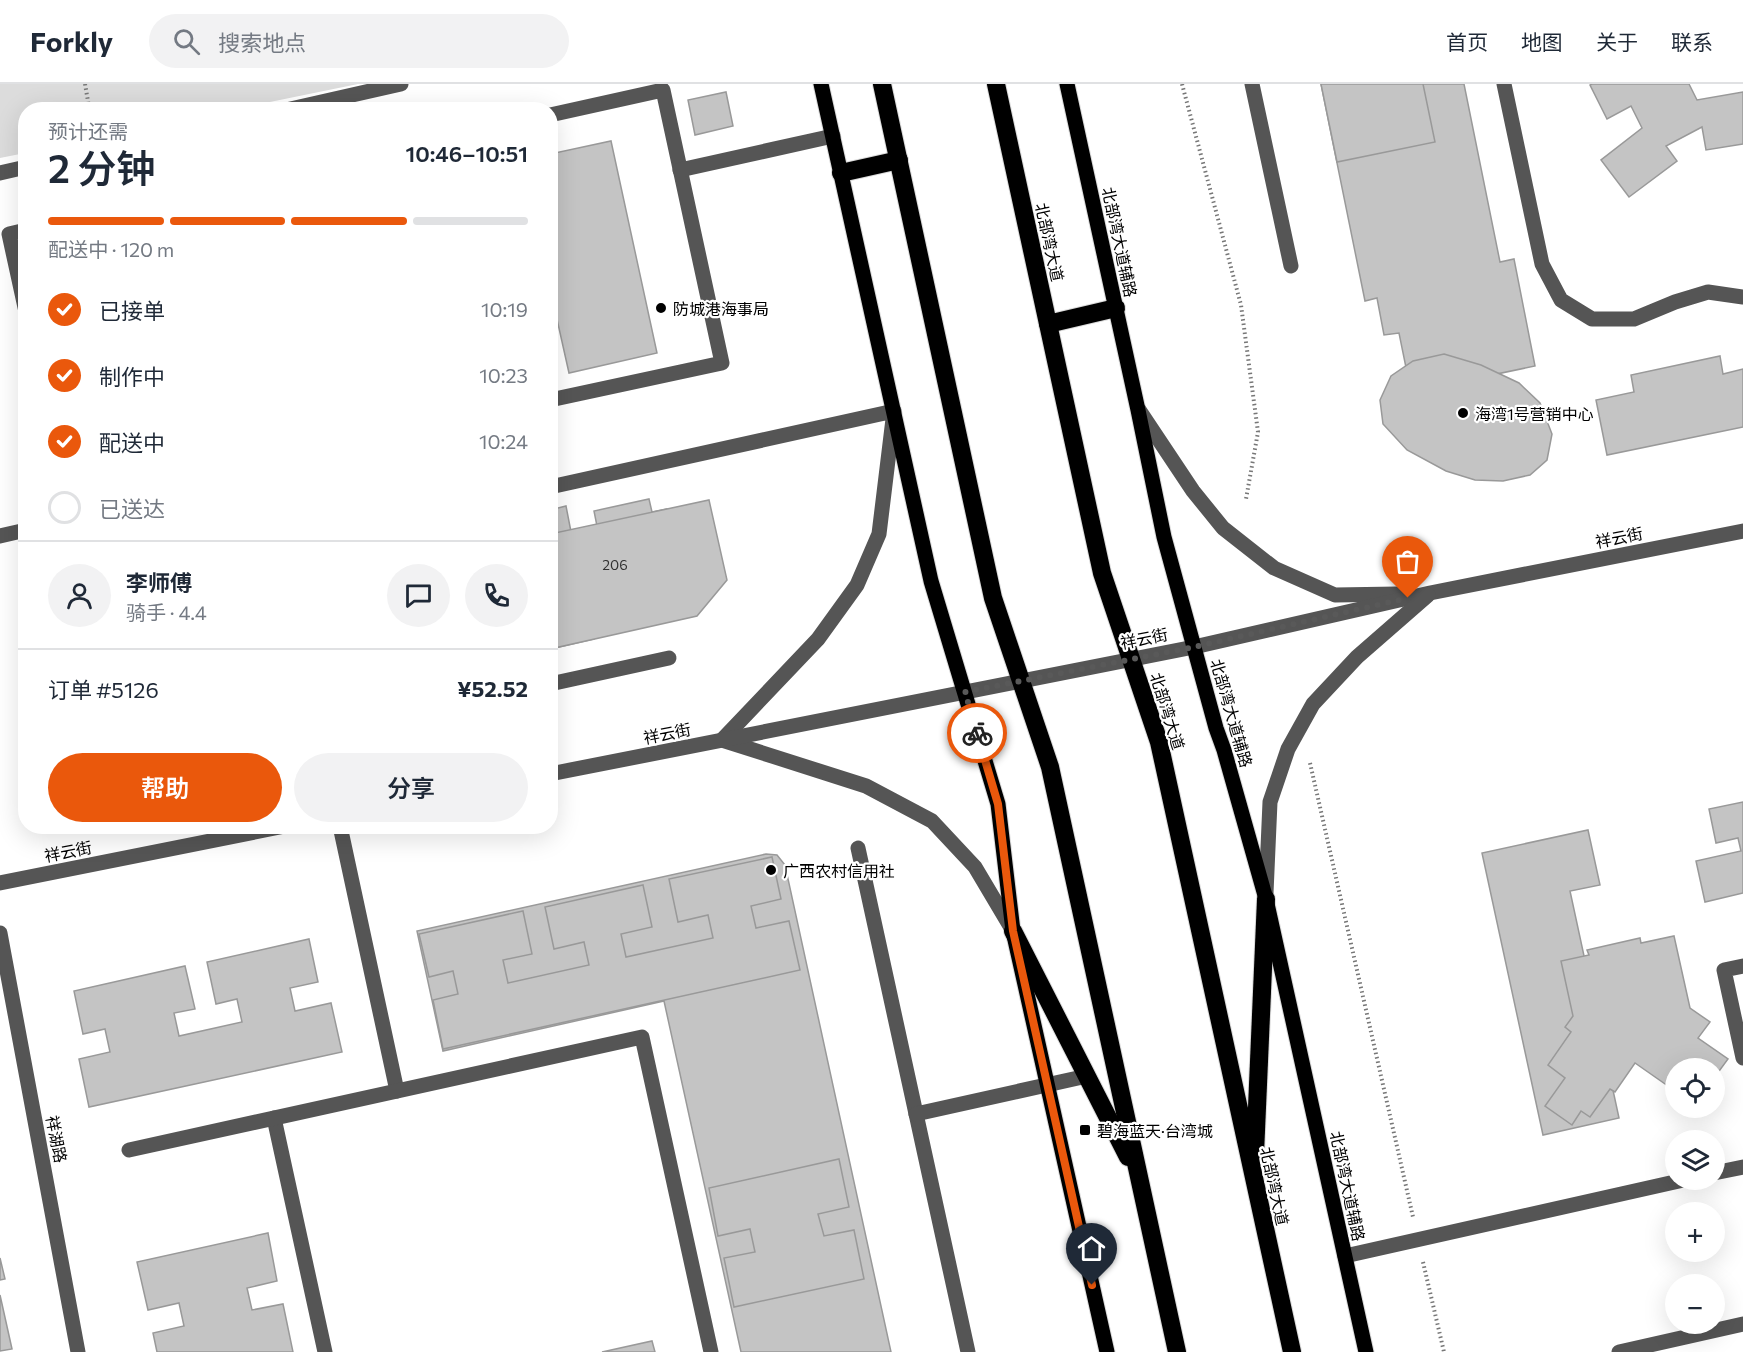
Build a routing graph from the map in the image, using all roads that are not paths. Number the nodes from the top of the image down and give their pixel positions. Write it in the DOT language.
graph roads {
  1 [pos="401,84"];
  2 [pos="822,84"];
  3 [pos="882,84"];
  4 [pos="996,84"];
  5 [pos="1067,84"];
  6 [pos="1252,84"];
  7 [pos="1504,84"];
  8 [pos="321,102"];
  9 [pos="558,113"];
  10 [pos="833,136"];
  11 [pos="899,160"];
  12 [pos="18,169"];
  13 [pos="680,170"];
  14 [pos="0,172"];
  15 [pos="841,173"];
  16 [pos="18,232"];
  17 [pos="1292,266"];
  18 [pos="18,275"];
  19 [pos="1743,297"];
  20 [pos="1116,308"];
  21 [pos="1048,324"];
  22 [pos="558,398"];
  23 [pos="1138,410"];
  24 [pos="894,411"];
  25 [pos="558,485"];
  26 [pos="1743,531"];
  27 [pos="18,532"];
  28 [pos="0,536"];
  29 [pos="1430,593"];
  30 [pos="1194,647"];
  31 [pos="669,658"];
  32 [pos="1131,659"];
  33 [pos="1021,681"];
  34 [pos="558,682"];
  35 [pos="965,692"];
  36 [pos="722,740"];
  37 [pos="558,772"];
  38 [pos="245,834"];
  39 [pos="342,834"];
  40 [pos="858,849"];
  41 [pos="0,883"];
  42 [pos="1266,899"];
  43 [pos="1013,931"];
  44 [pos="0,933"];
  45 [pos="1743,966"];
  46 [pos="1743,1058"];
  47 [pos="1087,1076"];
  48 [pos="1047,1085"];
  49 [pos="397,1091"];
  50 [pos="916,1114"];
  51 [pos="274,1118"];
  52 [pos="129,1150"];
  53 [pos="1743,1167"];
  54 [pos="1725,1171"];
  55 [pos="1140,1180"];
  56 [pos="1254,1180"];
  57 [pos="1665,1184"];
  58 [pos="1345,1256"];
  59 [pos="1743,1324"];
  60 [pos="78,1352"];
  61 [pos="326,1352"];
  62 [pos="711,1352"];
  63 [pos="968,1352"];
  64 [pos="1107,1352"];
  65 [pos="1177,1352"];
  66 [pos="1292,1352"];
  67 [pos="1366,1352"];
  68 [pos="1619,1352"];
  1 -- 8 [label="street"];
  2 -- 10 [label="main road"];
  3 -- 11 [label="highway"];
  4 -- 21 [label="highway, 北部湾大道"];
  5 -- 20 [label="main road, 北部湾大道辅路"];
  6 -- 17 [label="street"];
  7 -- 19 [label="street"];
  9 -- 13 [label="street"];
  10 -- 13 [label="street"];
  10 -- 15 [label="main road"];
  11 -- 15 [label="highway"];
  11 -- 33 [label="highway"];
  12 -- 14 [label="street"];
  13 -- 22 [label="street"];
  15 -- 24 [label="main road"];
  16 -- 18 [label="street"];
  20 -- 21 [label="highway"];
  20 -- 23 [label="main road, 北部湾大道辅路"];
  21 -- 32 [label="highway, 北部湾大道"];
  23 -- 29 [label="street"];
  23 -- 30 [label="main road, 北部湾大道辅路"];
  24 -- 25 [label="street"];
  24 -- 35 [label="main road"];
  24 -- 36 [label="street"];
  26 -- 29 [label="street, 祥云街"];
  27 -- 28 [label="street"];
  29 -- 30 [label="street, 祥云街"];
  29 -- 42 [label="street"];
  30 -- 32 [label="street, 祥云街"];
  30 -- 42 [label="main road, 北部湾大道辅路"];
  31 -- 34 [label="street"];
  32 -- 33 [label="street, 祥云街"];
  32 -- 56 [label="highway, 北部湾大道"];
  33 -- 35 [label="street, 祥云街"];
  33 -- 55 [label="highway"];
  35 -- 36 [label="street, 祥云街"];
  35 -- 43 [label="main road"];
  36 -- 37 [label="street, 祥云街"];
  36 -- 43 [label="street"];
  38 -- 41 [label="street, 祥云街"];
  39 -- 49 [label="street"];
  40 -- 50 [label="street"];
  42 -- 56 [label="highway"];
  42 -- 58 [label="main road, 北部湾大道辅路"];
  43 -- 47 [label="highway"];
  43 -- 48 [label="main road"];
  44 -- 60 [label="street, 祥湖路"];
  45 -- 46 [label="street"];
  47 -- 48 [label="street"];
  47 -- 55 [label="highway"];
  48 -- 50 [label="street"];
  48 -- 64 [label="main road"];
  49 -- 51 [label="street"];
  49 -- 62 [label="street"];
  50 -- 63 [label="street"];
  51 -- 52 [label="street"];
  51 -- 61 [label="street"];
  53 -- 54 [label="street"];
  55 -- 65 [label="highway"];
  56 -- 66 [label="highway, 北部湾大道"];
  57 -- 58 [label="street"];
  58 -- 67 [label="main road, 北部湾大道辅路"];
  59 -- 68 [label="street"];
}
